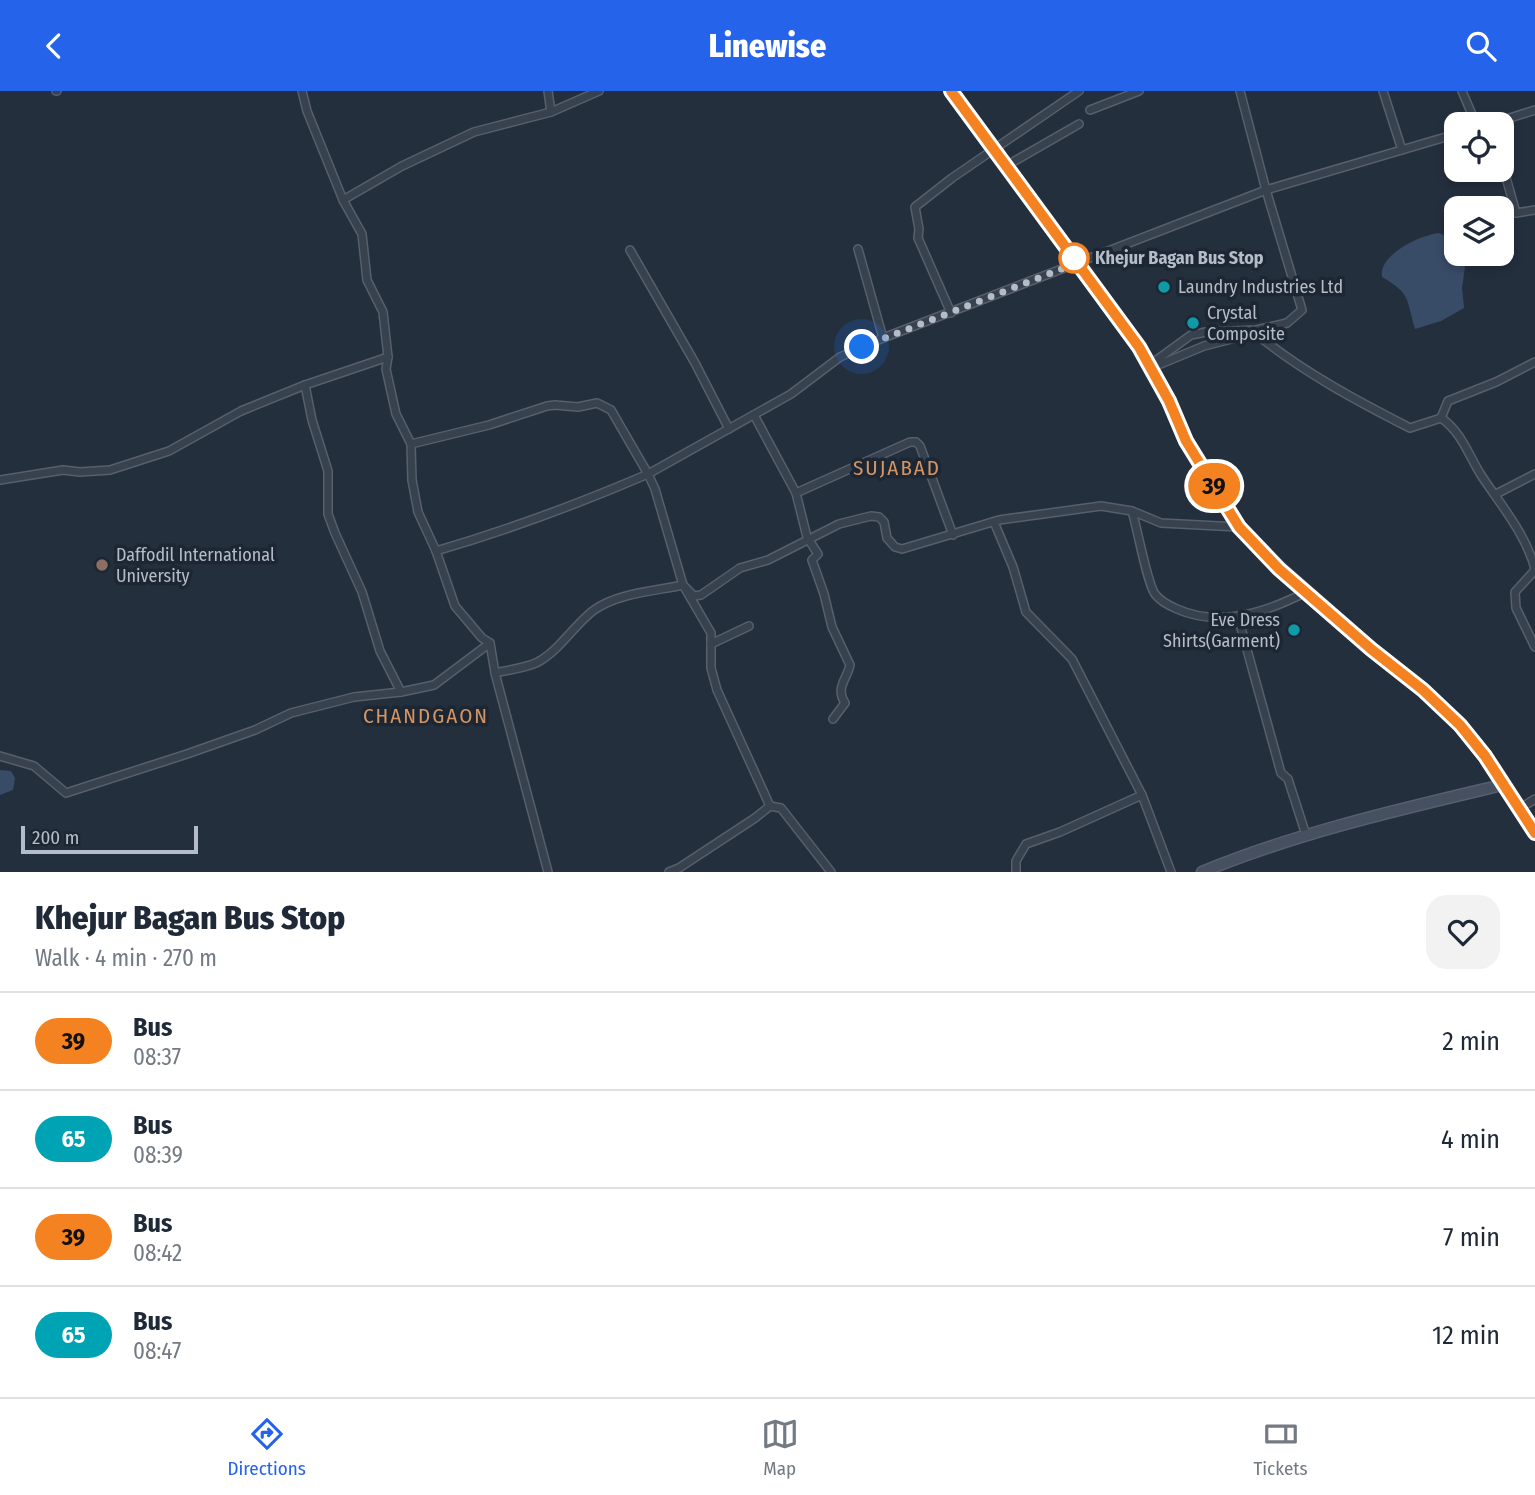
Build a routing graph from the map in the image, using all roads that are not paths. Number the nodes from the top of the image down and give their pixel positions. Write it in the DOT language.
graph roads {
  1 [pos="302,91"];
  2 [pos="548,91"];
  3 [pos="599,91"];
  4 [pos="951,91"];
  5 [pos="1079,91"];
  6 [pos="1139,91"];
  7 [pos="1240,91"];
  8 [pos="1383,91"];
  9 [pos="1462,91"];
  10 [pos="1090,110"];
  11 [pos="1535,110"];
  12 [pos="551,112"];
  13 [pos="1471,112"];
  14 [pos="1514,117"];
  15 [pos="1079,124"];
  16 [pos="1444,138"];
  17 [pos="1402,150"];
  18 [pos="995,151"];
  19 [pos="1006,166"];
  20 [pos="1507,182"];
  21 [pos="1266,190"];
  22 [pos="343,200"];
  23 [pos="1535,210"];
  24 [pos="858,249"];
  25 [pos="630,250"];
  26 [pos="1077,262"];
  27 [pos="951,313"];
  28 [pos="883,338"];
  29 [pos="388,357"];
  30 [pos="1535,362"];
  31 [pos="1150,367"];
  32 [pos="305,385"];
  33 [pos="754,415"];
  34 [pos="1441,418"];
  35 [pos="729,429"];
  36 [pos="411,444"];
  37 [pos="648,474"];
  38 [pos="1535,474"];
  39 [pos="0,480"];
  40 [pos="796,493"];
  41 [pos="1496,494"];
  42 [pos="1132,511"];
  43 [pos="995,522"];
  44 [pos="1239,527"];
  45 [pos="953,535"];
  46 [pos="811,540"];
  47 [pos="436,551"];
  48 [pos="1535,569"];
  49 [pos="683,585"];
  50 [pos="1306,592"];
  51 [pos="1238,617"];
  52 [pos="749,625"];
  53 [pos="489,643"];
  54 [pos="711,644"];
  55 [pos="1535,647"];
  56 [pos="495,673"];
  57 [pos="401,692"];
  58 [pos="832,719"];
  59 [pos="0,755"];
  60 [pos="1503,785"];
  61 [pos="1142,795"];
  62 [pos="1535,799"];
  63 [pos="770,806"];
  64 [pos="1518,809"];
  65 [pos="1535,833"];
  66 [pos="1306,835"];
  67 [pos="548,872"];
  68 [pos="669,872"];
  69 [pos="831,872"];
  70 [pos="1016,872"];
  71 [pos="1171,872"];
  72 [pos="1202,872"];
  1 -- 22 [label="street"];
  2 -- 12 [label="street"];
  3 -- 12 [label="street"];
  4 -- 18 [label="highway"];
  5 -- 18 [label="street"];
  6 -- 10 [label="street"];
  7 -- 21 [label="street"];
  8 -- 17 [label="street"];
  9 -- 13 [label="street"];
  11 -- 14 [label="street"];
  12 -- 22 [label="street"];
  15 -- 19 [label="street"];
  16 -- 17 [label="street"];
  17 -- 21 [label="street"];
  18 -- 19 [label="highway"];
  18 -- 27 [label="street"];
  19 -- 26 [label="highway"];
  20 -- 23 [label="street"];
  21 -- 26 [label="street"];
  21 -- 31 [label="street"];
  22 -- 29 [label="street"];
  24 -- 28 [label="street"];
  25 -- 35 [label="street"];
  26 -- 27 [label="street"];
  26 -- 31 [label="highway"];
  27 -- 28 [label="street"];
  28 -- 33 [label="street"];
  29 -- 32 [label="street"];
  29 -- 36 [label="street"];
  30 -- 34 [label="street"];
  31 -- 34 [label="street"];
  31 -- 44 [label="highway"];
  32 -- 39 [label="street"];
  32 -- 57 [label="street"];
  33 -- 35 [label="street"];
  33 -- 40 [label="street"];
  34 -- 41 [label="street"];
  35 -- 37 [label="street"];
  36 -- 37 [label="street"];
  36 -- 47 [label="street"];
  37 -- 47 [label="street"];
  37 -- 49 [label="street"];
  38 -- 41 [label="street"];
  40 -- 45 [label="street"];
  40 -- 46 [label="street"];
  41 -- 48 [label="street"];
  42 -- 43 [label="street"];
  42 -- 44 [label="street"];
  42 -- 51 [label="street"];
  43 -- 45 [label="street"];
  43 -- 61 [label="street"];
  44 -- 50 [label="highway"];
  45 -- 46 [label="street"];
  46 -- 49 [label="street"];
  46 -- 58 [label="street"];
  47 -- 53 [label="street"];
  48 -- 55 [label="street"];
  49 -- 54 [label="street"];
  49 -- 56 [label="street"];
  50 -- 51 [label="street"];
  50 -- 60 [label="highway"];
  51 -- 66 [label="street"];
  52 -- 54 [label="street"];
  53 -- 56 [label="street"];
  53 -- 57 [label="street"];
  54 -- 63 [label="street"];
  56 -- 67 [label="street"];
  57 -- 59 [label="street"];
  60 -- 64 [label="highway"];
  60 -- 66 [label="street"];
  61 -- 70 [label="street"];
  61 -- 71 [label="street"];
  62 -- 64 [label="street"];
  63 -- 68 [label="street"];
  63 -- 69 [label="street"];
  64 -- 65 [label="highway"];
  66 -- 72 [label="street"];
}
